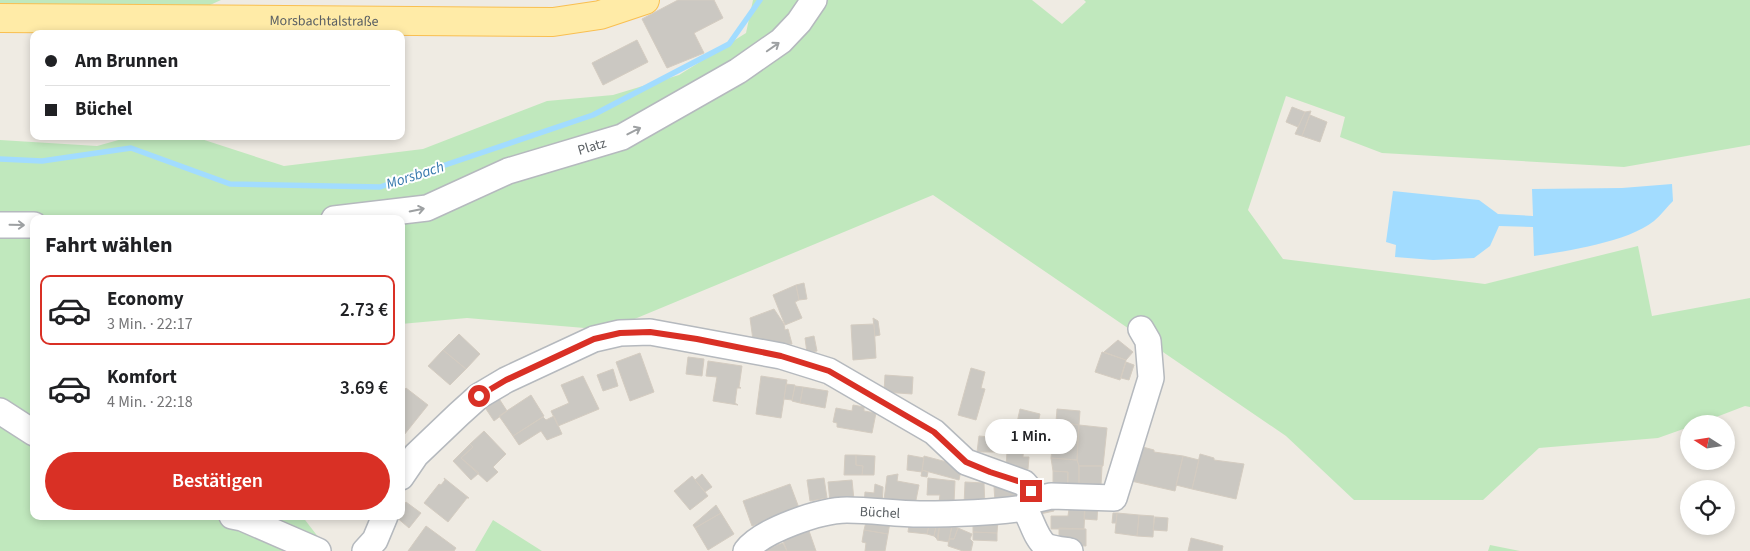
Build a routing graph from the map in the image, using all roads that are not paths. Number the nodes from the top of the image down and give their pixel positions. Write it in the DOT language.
graph roads {
  1 [pos="645,0"];
  2 [pos="814,0"];
  3 [pos="0,18"];
  4 [pos="380,215"];
  5 [pos="0,225"];
  6 [pos="30,225"];
  7 [pos="1142,329"];
  8 [pos="0,411"];
  9 [pos="30,430"];
  10 [pos="405,471"];
  11 [pos="1026,504"];
  12 [pos="247,520"];
  13 [pos="384,520"];
  14 [pos="318,551"];
  15 [pos="365,551"];
  16 [pos="746,551"];
  17 [pos="1070,551"];
  1 -- 3 [label="main road, Morsbachtalstraße"];
  4 -- 2 [label="street, Platz, one-way"];
  5 -- 6 [label="street, one-way"];
  7 -- 11 [label="street, Büchel"];
  8 -- 9 [label="street"];
  10 -- 11 [label="street"];
  11 -- 16 [label="street, Büchel"];
  11 -- 17 [label="street"];
  12 -- 14 [label="street"];
  13 -- 15 [label="street"];
}
